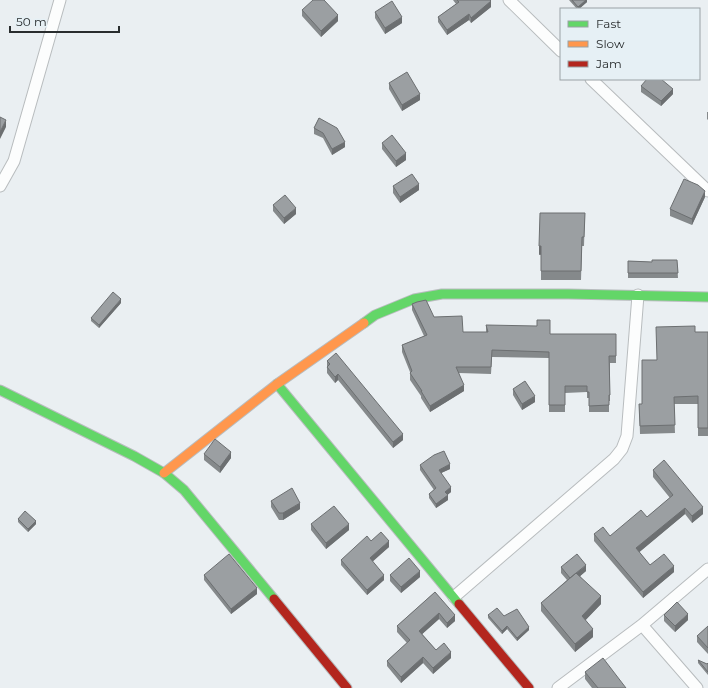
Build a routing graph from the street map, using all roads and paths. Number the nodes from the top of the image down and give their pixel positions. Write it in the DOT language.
graph roads {
  1 [pos="60,0"];
  2 [pos="509,0"];
  3 [pos="560,50"];
  4 [pos="592,80"];
  5 [pos="0,186"];
  6 [pos="708,191"];
  7 [pos="638,295"];
  8 [pos="708,297"];
  9 [pos="278,384"];
  10 [pos="0,390"];
  11 [pos="164,473"];
  12 [pos="708,568"];
  13 [pos="454,597"];
  14 [pos="642,624"];
  15 [pos="347,688"];
  16 [pos="529,688"];
  17 [pos="558,688"];
  18 [pos="697,688"];
  1 -- 5 [label="street"];
  2 -- 3 [label="street"];
  4 -- 6 [label="street"];
  7 -- 8 [label="street"];
  7 -- 9 [label="street"];
  7 -- 13 [label="street"];
  9 -- 11 [label="street"];
  9 -- 13 [label="street"];
  10 -- 11 [label="street"];
  11 -- 15 [label="street"];
  12 -- 14 [label="street"];
  13 -- 16 [label="street"];
  14 -- 17 [label="street"];
  14 -- 18 [label="street"];
}
